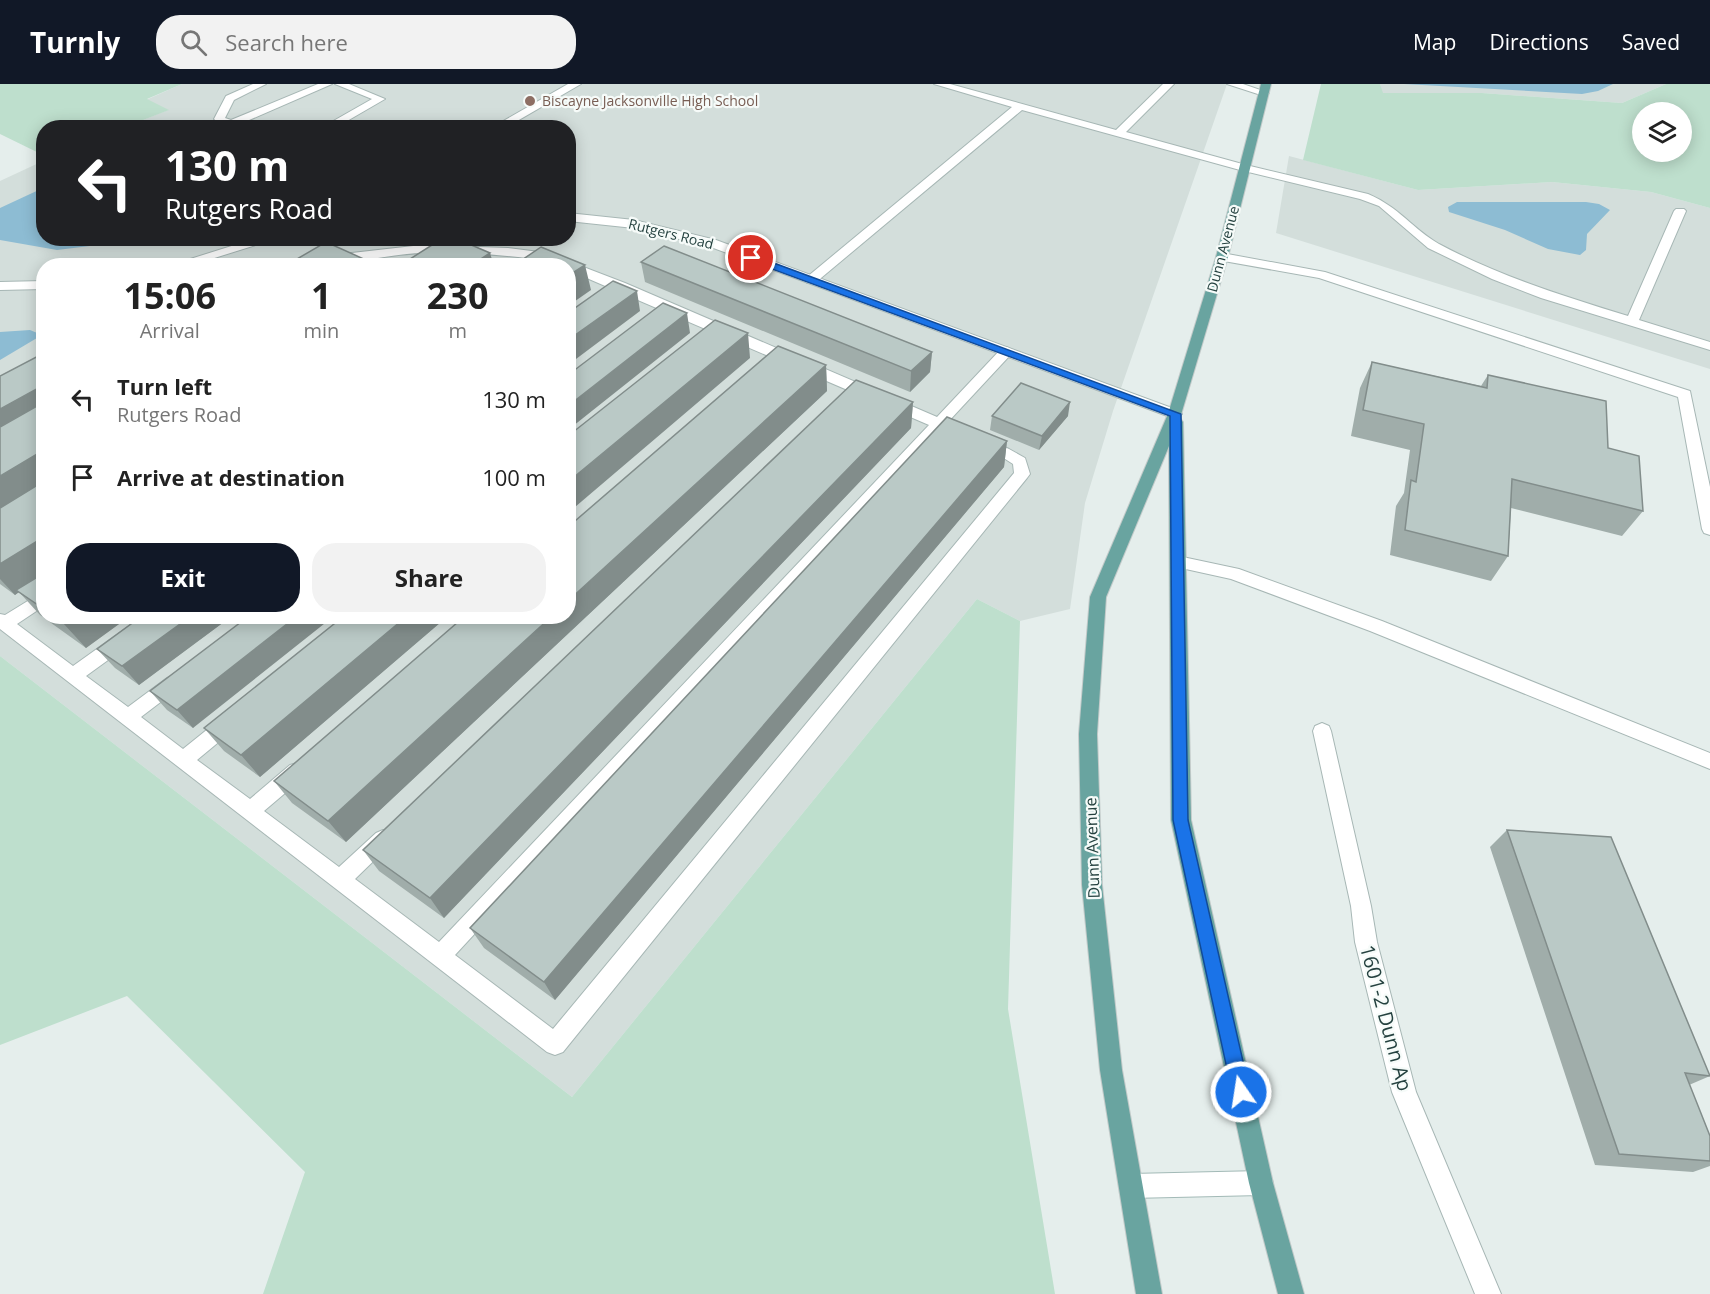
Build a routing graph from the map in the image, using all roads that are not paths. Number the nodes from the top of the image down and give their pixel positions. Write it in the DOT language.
graph roads {
  1 [pos="261,84"];
  2 [pos="327,84"];
  3 [pos="340,84"];
  4 [pos="576,84"];
  5 [pos="939,84"];
  6 [pos="1169,84"];
  7 [pos="1232,84"];
  8 [pos="1265,88"];
  9 [pos="1020,106"];
  10 [pos="221,120"];
  11 [pos="249,120"];
  12 [pos="341,120"];
  13 [pos="511,120"];
  14 [pos="1119,133"];
  15 [pos="1244,168"];
  16 [pos="1680,211"];
  17 [pos="576,218"];
  18 [pos="244,246"];
  19 [pos="451,250"];
  20 [pos="1222,257"];
  21 [pos="202,258"];
  22 [pos="343,258"];
  23 [pos="437,258"];
  24 [pos="530,258"];
  25 [pos="576,272"];
  26 [pos="811,280"];
  27 [pos="36,285"];
  28 [pos="0,286"];
  29 [pos="620,286"];
  30 [pos="603,299"];
  31 [pos="1632,321"];
  32 [pos="1710,346"];
  33 [pos="1007,351"];
  34 [pos="853,386"];
  35 [pos="836,402"];
  36 [pos="1175,414"];
  37 [pos="939,423"];
  38 [pos="1710,529"];
  39 [pos="1178,562"];
  40 [pos="36,602"];
  41 [pos="2,622"];
  42 [pos="145,624"];
  43 [pos="184,674"];
  44 [pos="72,676"];
  45 [pos="245,710"];
  46 [pos="127,718"];
  47 [pos="1322,731"];
  48 [pos="313,757"];
  49 [pos="183,760"];
  50 [pos="1710,761"];
  51 [pos="250,811"];
  52 [pos="391,831"];
  53 [pos="340,880"];
  54 [pos="440,956"];
  55 [pos="1261,1183"];
  56 [pos="1131,1186"];
  57 [pos="1149,1294"];
  58 [pos="1291,1294"];
  59 [pos="1488,1294"];
  1 -- 10 [label="street"];
  2 -- 11 [label="street"];
  3 -- 12 [label="street"];
  4 -- 13 [label="street"];
  5 -- 9 [label="street"];
  6 -- 14 [label="street"];
  7 -- 8 [label="street"];
  8 -- 15 [label="main road, Dunn Avenue"];
  9 -- 14 [label="street"];
  9 -- 26 [label="street"];
  14 -- 15 [label="street"];
  15 -- 20 [label="main road, Dunn Avenue"];
  15 -- 31 [label="street"];
  16 -- 31 [label="street"];
  17 -- 26 [label="street, Rutgers Road"];
  18 -- 21 [label="street"];
  19 -- 22 [label="street"];
  19 -- 23 [label="street"];
  19 -- 24 [label="street"];
  20 -- 36 [label="main road, Dunn Avenue"];
  20 -- 38 [label="street"];
  25 -- 29 [label="street"];
  26 -- 33 [label="street, Rutgers Road"];
  27 -- 28 [label="street"];
  29 -- 30 [label="street"];
  29 -- 34 [label="street"];
  31 -- 32 [label="street"];
  33 -- 36 [label="street, Rutgers Road"];
  33 -- 37 [label="street"];
  34 -- 35 [label="street"];
  34 -- 37 [label="street"];
  36 -- 39 [label="main road, Dunn Avenue"];
  36 -- 56 [label="main road, Dunn Avenue"];
  37 -- 54 [label="street"];
  37 -- 54 [label="street"];
  39 -- 50 [label="street"];
  39 -- 55 [label="main road, Dunn Avenue"];
  40 -- 41 [label="street"];
  41 -- 44 [label="street"];
  42 -- 44 [label="street"];
  43 -- 46 [label="street"];
  44 -- 46 [label="street"];
  45 -- 49 [label="street"];
  46 -- 49 [label="street"];
  47 -- 59 [label="street, 1601-2 Dunn Ap"];
  48 -- 51 [label="street"];
  49 -- 51 [label="street"];
  51 -- 53 [label="street"];
  52 -- 53 [label="street"];
  53 -- 54 [label="street"];
  55 -- 56 [label="street"];
  55 -- 58 [label="main road, Dunn Avenue"];
  56 -- 57 [label="main road, Dunn Avenue"];
}
